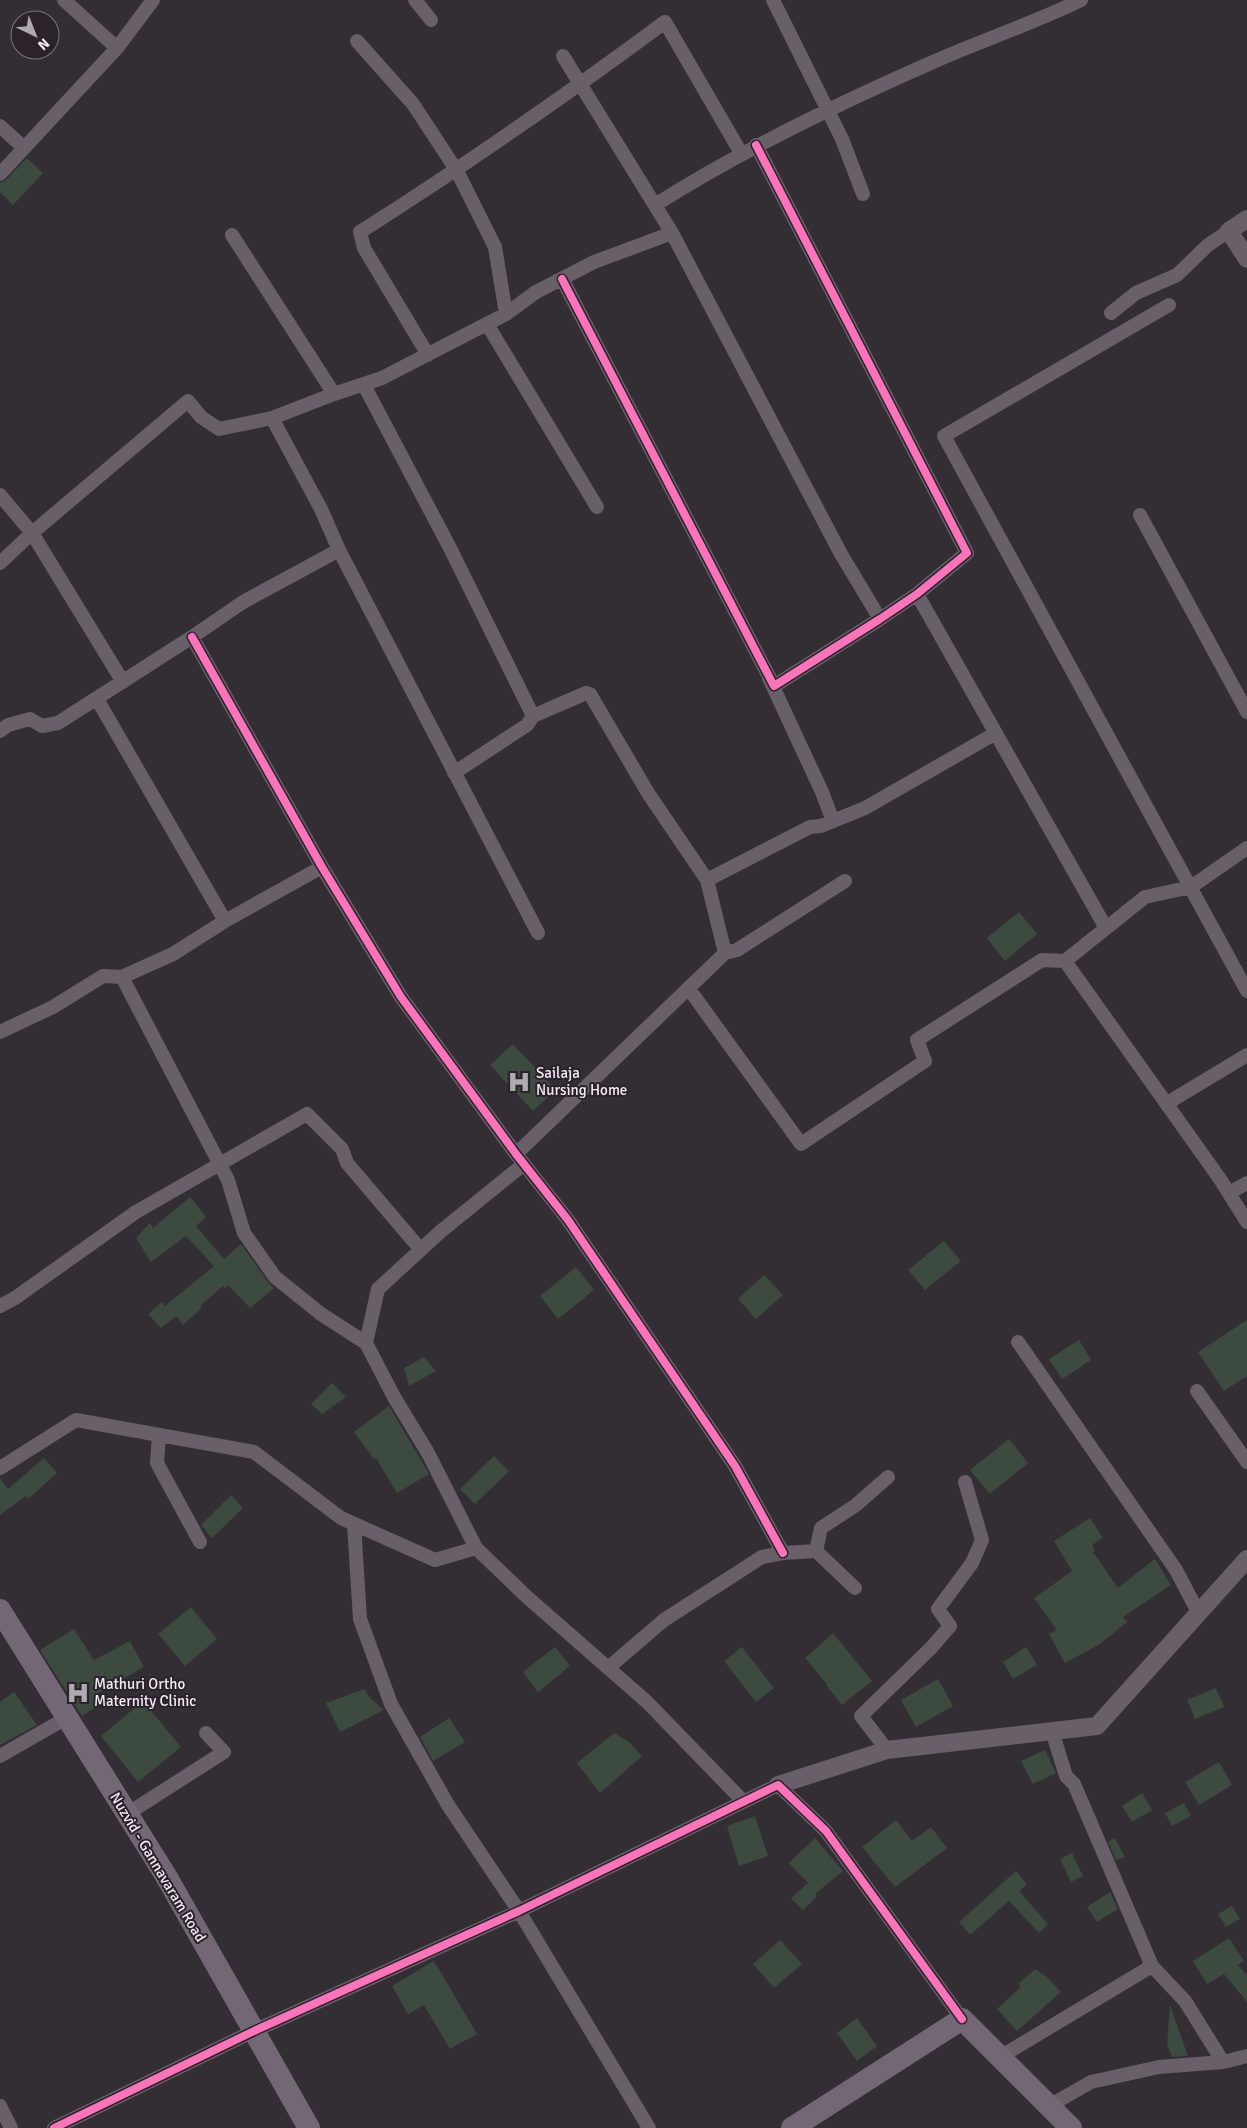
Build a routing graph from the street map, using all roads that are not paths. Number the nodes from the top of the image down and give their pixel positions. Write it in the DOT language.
graph roads {
  1 [pos="64,0"];
  2 [pos="153,0"];
  3 [pos="415,0"];
  4 [pos="773,0"];
  5 [pos="1081,0"];
  6 [pos="431,20"];
  7 [pos="357,41"];
  8 [pos="117,48"];
  9 [pos="563,56"];
  10 [pos="580,84"];
  11 [pos="828,111"];
  12 [pos="0,126"];
  13 [pos="756,145"];
  14 [pos="24,148"];
  15 [pos="741,153"];
  16 [pos="457,171"];
  17 [pos="0,174"];
  18 [pos="863,194"];
  19 [pos="655,205"];
  20 [pos="1247,219"];
  21 [pos="1229,231"];
  22 [pos="672,233"];
  23 [pos="232,235"];
  24 [pos="1247,259"];
  25 [pos="562,279"];
  26 [pos="1169,305"];
  27 [pos="1111,313"];
  28 [pos="506,314"];
  29 [pos="487,324"];
  30 [pos="428,355"];
  31 [pos="364,385"];
  32 [pos="334,394"];
  33 [pos="272,418"];
  34 [pos="0,494"];
  35 [pos="597,507"];
  36 [pos="1140,515"];
  37 [pos="32,533"];
  38 [pos="339,550"];
  39 [pos="0,563"];
  40 [pos="917,594"];
  41 [pos="880,619"];
  42 [pos="192,637"];
  43 [pos="752,644"];
  44 [pos="124,682"];
  45 [pos="97,699"];
  46 [pos="1247,712"];
  47 [pos="533,716"];
  48 [pos="0,731"];
  49 [pos="996,733"];
  50 [pos="454,773"];
  51 [pos="833,821"];
  52 [pos="1247,848"];
  53 [pos="322,867"];
  54 [pos="707,880"];
  55 [pos="845,881"];
  56 [pos="1191,886"];
  57 [pos="225,922"];
  58 [pos="1106,928"];
  59 [pos="538,933"];
  60 [pos="725,953"];
  61 [pos="1065,961"];
  62 [pos="122,977"];
  63 [pos="689,990"];
  64 [pos="1247,991"];
  65 [pos="0,1032"];
  66 [pos="1247,1055"];
  67 [pos="1167,1105"];
  68 [pos="520,1159"];
  69 [pos="220,1165"];
  70 [pos="1247,1183"];
  71 [pos="1229,1193"];
  72 [pos="1247,1222"];
  73 [pos="421,1250"];
  74 [pos="0,1306"];
  75 [pos="1018,1342"];
  76 [pos="366,1343"];
  77 [pos="1197,1391"];
  78 [pos="159,1436"];
  79 [pos="1247,1462"];
  80 [pos="0,1468"];
  81 [pos="888,1477"];
  82 [pos="965,1482"];
  83 [pos="354,1524"];
  84 [pos="200,1542"];
  85 [pos="476,1548"];
  86 [pos="816,1550"];
  87 [pos="783,1553"];
  88 [pos="1247,1559"];
  89 [pos="855,1588"];
  90 [pos="0,1610"];
  91 [pos="1198,1612"];
  92 [pos="608,1668"];
  93 [pos="68,1718"];
  94 [pos="1052,1731"];
  95 [pos="206,1733"];
  96 [pos="887,1750"];
  97 [pos="0,1756"];
  98 [pos="778,1785"];
  99 [pos="743,1801"];
  100 [pos="127,1814"];
  101 [pos="519,1911"];
  102 [pos="1152,1966"];
  103 [pos="962,2019"];
  104 [pos="254,2031"];
  105 [pos="1247,2056"];
  106 [pos="1000,2058"];
  107 [pos="1222,2062"];
  108 [pos="0,2106"];
  109 [pos="1049,2106"];
  110 [pos="11,2128"];
  111 [pos="54,2128"];
  112 [pos="309,2128"];
  113 [pos="649,2128"];
  114 [pos="792,2128"];
  115 [pos="1071,2128"];
  1 -- 8 [label="street"];
  2 -- 8 [label="street"];
  3 -- 6 [label="street"];
  4 -- 11 [label="street"];
  5 -- 11 [label="street"];
  7 -- 16 [label="street"];
  8 -- 14 [label="street"];
  9 -- 10 [label="street"];
  10 -- 15 [label="street"];
  10 -- 16 [label="street"];
  10 -- 19 [label="street"];
  11 -- 13 [label="street"];
  11 -- 18 [label="street"];
  12 -- 14 [label="street"];
  13 -- 15 [label="street"];
  13 -- 40 [label="street"];
  14 -- 17 [label="street"];
  15 -- 19 [label="street"];
  16 -- 28 [label="street"];
  16 -- 30 [label="street"];
  19 -- 22 [label="street"];
  20 -- 21 [label="street"];
  21 -- 24 [label="street"];
  21 -- 27 [label="street"];
  22 -- 25 [label="street"];
  22 -- 41 [label="street"];
  23 -- 32 [label="street"];
  25 -- 28 [label="street"];
  25 -- 43 [label="street"];
  26 -- 56 [label="street"];
  28 -- 29 [label="street"];
  29 -- 30 [label="street"];
  29 -- 35 [label="street"];
  30 -- 31 [label="street"];
  31 -- 32 [label="street"];
  31 -- 47 [label="street"];
  32 -- 33 [label="street"];
  33 -- 37 [label="street"];
  33 -- 38 [label="street"];
  34 -- 37 [label="street"];
  36 -- 46 [label="street"];
  37 -- 39 [label="street"];
  37 -- 44 [label="street"];
  38 -- 42 [label="street"];
  38 -- 50 [label="street"];
  40 -- 41 [label="street"];
  40 -- 49 [label="street"];
  41 -- 43 [label="street"];
  42 -- 44 [label="street"];
  42 -- 53 [label="street"];
  43 -- 51 [label="street"];
  44 -- 45 [label="street"];
  45 -- 48 [label="street"];
  45 -- 57 [label="street"];
  47 -- 50 [label="street"];
  47 -- 54 [label="street"];
  49 -- 51 [label="street"];
  49 -- 58 [label="street"];
  50 -- 59 [label="street"];
  51 -- 54 [label="street"];
  52 -- 56 [label="street"];
  53 -- 57 [label="street"];
  53 -- 68 [label="street"];
  54 -- 60 [label="street"];
  55 -- 60 [label="street"];
  56 -- 58 [label="street"];
  56 -- 64 [label="street"];
  57 -- 62 [label="street"];
  58 -- 61 [label="street"];
  60 -- 63 [label="street"];
  61 -- 63 [label="street"];
  61 -- 67 [label="street"];
  62 -- 65 [label="street"];
  62 -- 69 [label="street"];
  63 -- 68 [label="street"];
  66 -- 67 [label="street"];
  67 -- 71 [label="street"];
  68 -- 73 [label="street"];
  68 -- 87 [label="street"];
  69 -- 73 [label="street"];
  69 -- 74 [label="street"];
  69 -- 76 [label="street"];
  70 -- 71 [label="street"];
  71 -- 72 [label="street"];
  73 -- 76 [label="street"];
  75 -- 91 [label="street"];
  76 -- 85 [label="street"];
  77 -- 79 [label="street"];
  78 -- 80 [label="street"];
  78 -- 83 [label="street"];
  78 -- 84 [label="street"];
  81 -- 86 [label="street"];
  82 -- 96 [label="street"];
  83 -- 85 [label="street"];
  83 -- 101 [label="street"];
  85 -- 92 [label="street"];
  86 -- 87 [label="street"];
  86 -- 89 [label="street"];
  87 -- 92 [label="street"];
  88 -- 91 [label="street"];
  90 -- 93 [label="main road, Nuzvid - Gannavaram Road"];
  91 -- 94 [label="street"];
  92 -- 99 [label="street"];
  93 -- 97 [label="street"];
  93 -- 100 [label="main road, Nuzvid - Gannavaram Road"];
  94 -- 96 [label="street"];
  94 -- 102 [label="street"];
  95 -- 100 [label="street"];
  96 -- 98 [label="street"];
  98 -- 99 [label="street"];
  98 -- 103 [label="street"];
  99 -- 101 [label="street"];
  100 -- 104 [label="main road, Nuzvid - Gannavaram Road"];
  101 -- 104 [label="street"];
  101 -- 113 [label="street"];
  102 -- 106 [label="street"];
  102 -- 107 [label="street"];
  103 -- 106 [label="main road"];
  103 -- 114 [label="main road"];
  104 -- 111 [label="street"];
  104 -- 112 [label="main road, Nuzvid - Gannavaram Road"];
  105 -- 107 [label="street"];
  106 -- 109 [label="main road"];
  107 -- 109 [label="street"];
  108 -- 110 [label="street"];
  109 -- 115 [label="main road"];
}
